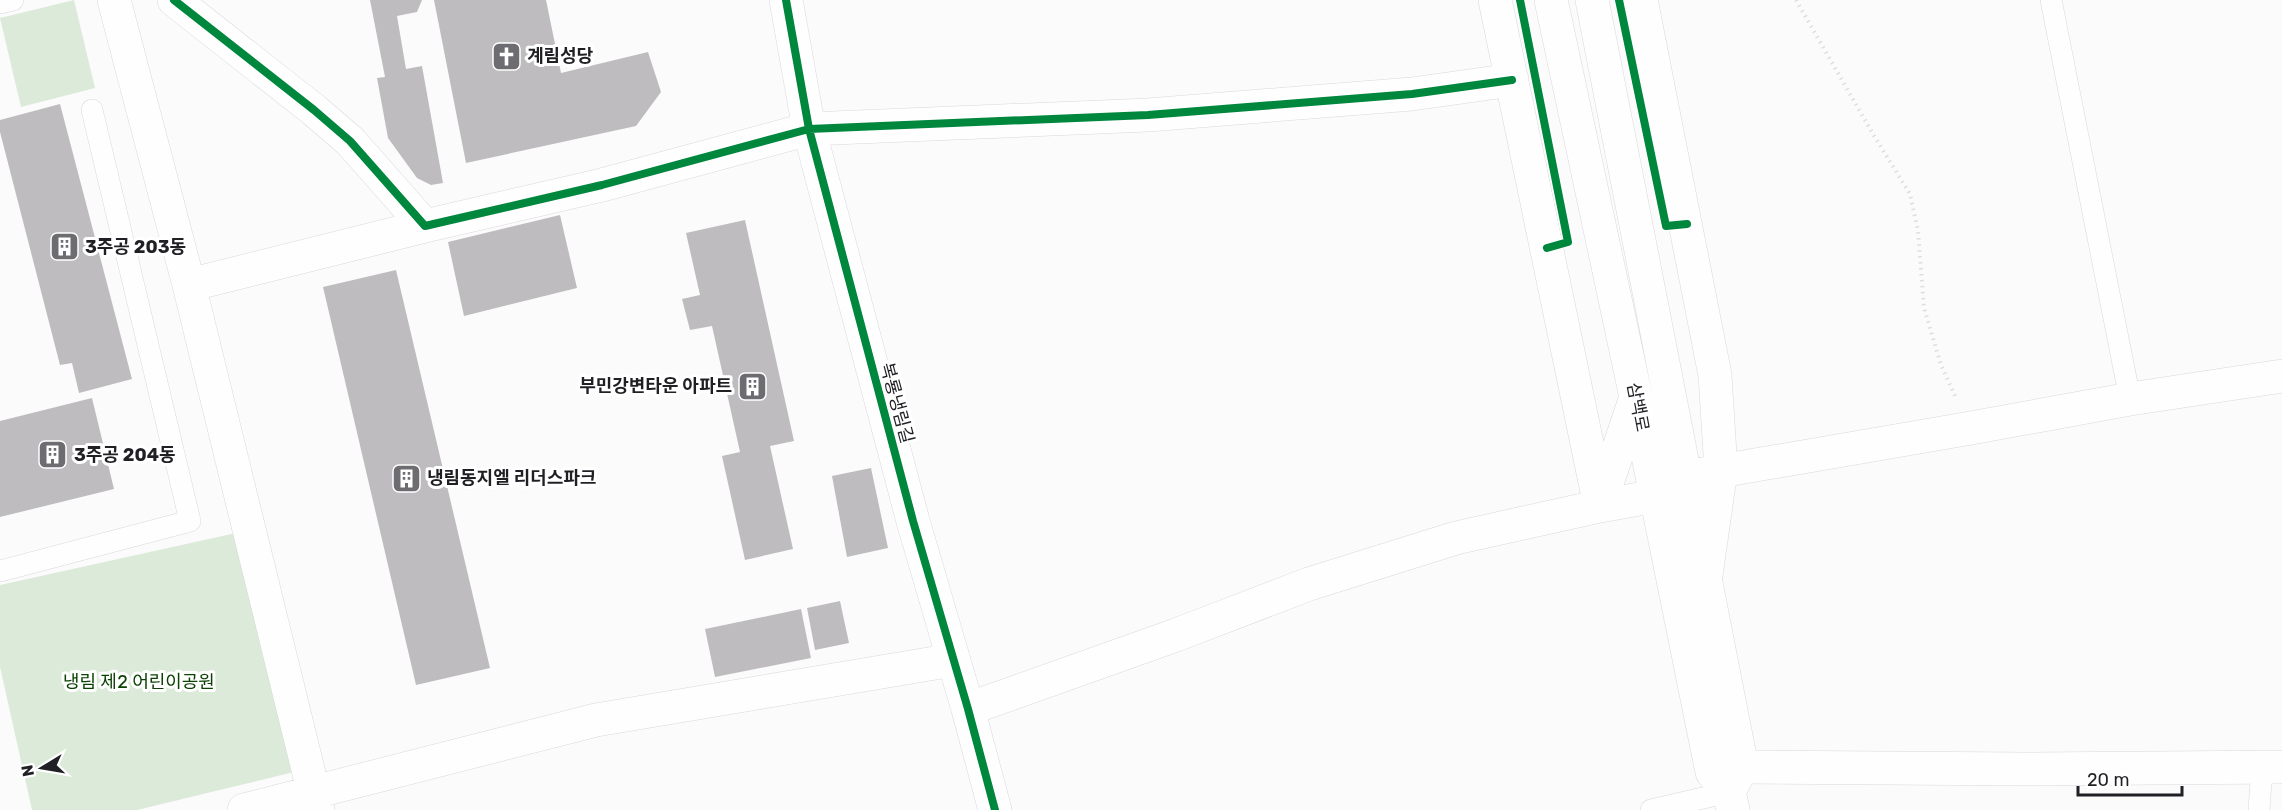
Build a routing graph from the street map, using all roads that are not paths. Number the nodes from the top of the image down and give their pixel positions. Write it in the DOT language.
graph roads {
  1 [pos="13,0"];
  2 [pos="113,0"];
  3 [pos="174,0"];
  4 [pos="786,0"];
  5 [pos="1495,0"];
  6 [pos="1551,0"];
  7 [pos="1592,0"];
  8 [pos="1641,0"];
  9 [pos="2051,0"];
  10 [pos="0,3"];
  11 [pos="1512,80"];
  12 [pos="92,110"];
  13 [pos="809,129"];
  14 [pos="425,226"];
  15 [pos="189,285"];
  16 [pos="2282,376"];
  17 [pos="1636,397"];
  18 [pos="2130,399"];
  19 [pos="1721,470"];
  20 [pos="1686,477"];
  21 [pos="1656,496"];
  22 [pos="1600,506"];
  23 [pos="0,571"];
  24 [pos="1706,580"];
  25 [pos="953,660"];
  26 [pos="968,709"];
  27 [pos="2272,767"];
  28 [pos="1734,790"];
  29 [pos="316,801"];
  30 [pos="244,810"];
  31 [pos="994,810"];
  32 [pos="1651,810"];
  33 [pos="2259,810"];
  1 -- 10 [label="lane"];
  2 -- 15 [label="street"];
  3 -- 14 [label="street"];
  4 -- 13 [label="street, 복룡냉림길"];
  5 -- 11 [label="street"];
  6 -- 17 [label="street, 삼백로"];
  7 -- 20 [label="street"];
  8 -- 19 [label="street"];
  9 -- 18 [label="lane"];
  11 -- 13 [label="street"];
  11 -- 22 [label="street"];
  12 -- 23 [label="lane"];
  13 -- 14 [label="street"];
  13 -- 25 [label="street, 복룡냉림길"];
  14 -- 15 [label="street"];
  15 -- 29 [label="street"];
  16 -- 18 [label="street"];
  17 -- 21 [label="street, 삼백로"];
  17 -- 22 [label="street"];
  18 -- 19 [label="street"];
  19 -- 20 [label="street"];
  19 -- 24 [label="street"];
  20 -- 24 [label="street"];
  21 -- 22 [label="street"];
  21 -- 28 [label="street, 삼백로"];
  22 -- 26 [label="street"];
  24 -- 28 [label="street"];
  25 -- 26 [label="street, 복룡냉림길"];
  25 -- 29 [label="street"];
  26 -- 31 [label="street, 복룡냉림길"];
  27 -- 28 [label="street"];
  27 -- 33 [label="lane"];
  28 -- 32 [label="lane"];
  29 -- 30 [label="street"];
}
